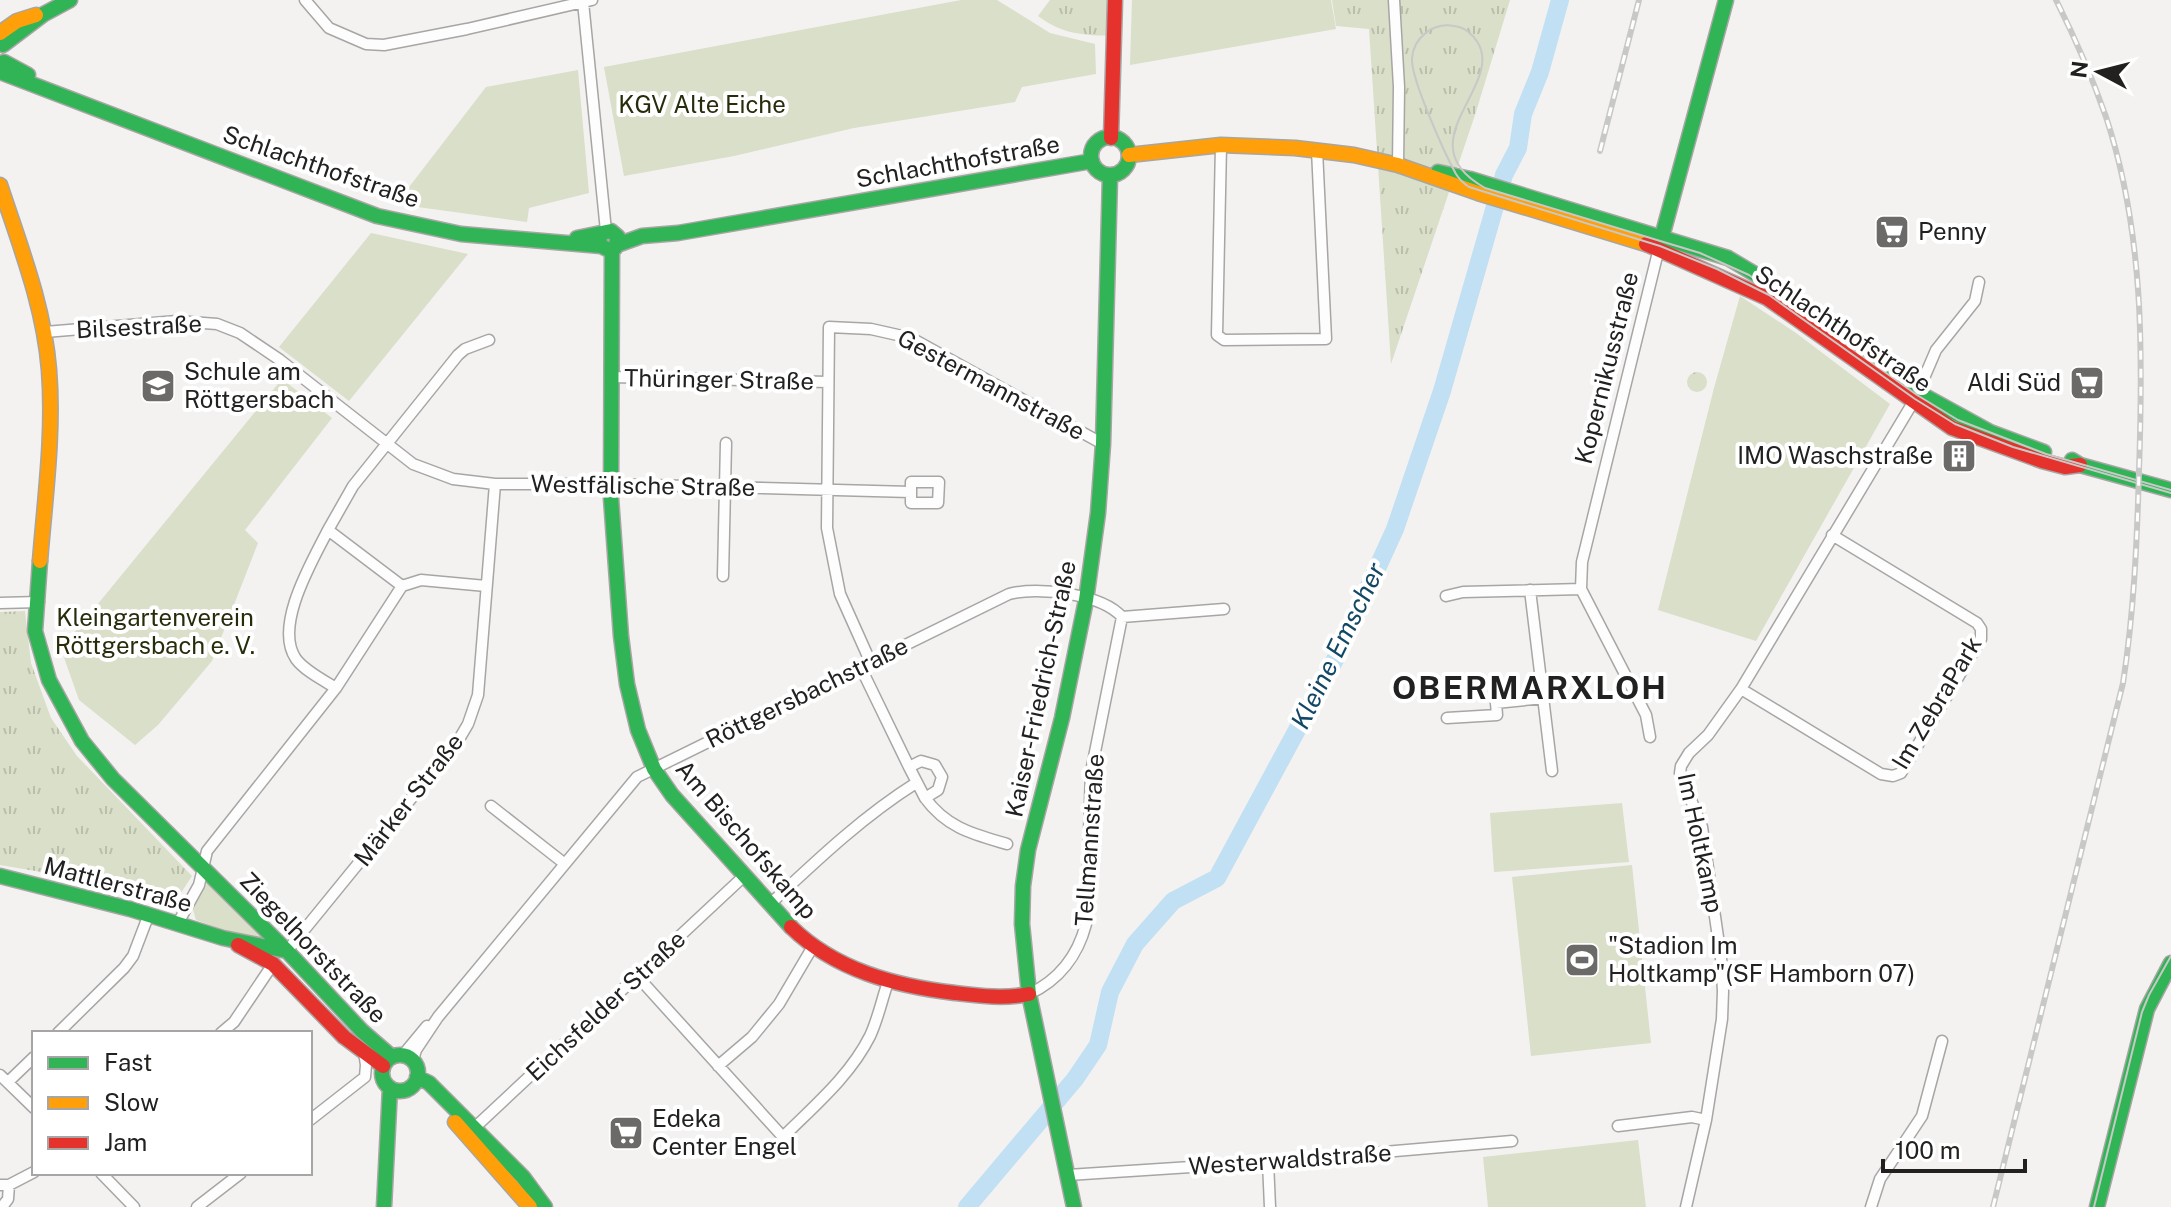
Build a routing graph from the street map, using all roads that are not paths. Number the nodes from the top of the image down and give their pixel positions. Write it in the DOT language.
graph roads {
  1 [pos="70,0"];
  2 [pos="305,0"];
  3 [pos="1115,0"];
  4 [pos="1394,0"];
  5 [pos="1726,0"];
  6 [pos="587,1"];
  7 [pos="1,40"];
  8 [pos="1,68"];
  9 [pos="1111,138"];
  10 [pos="1221,145"];
  11 [pos="1317,150"];
  12 [pos="1129,155"];
  13 [pos="1092,161"];
  14 [pos="1398,165"];
  15 [pos="1110,176"];
  16 [pos="0,185"];
  17 [pos="609,239"];
  18 [pos="1661,243"];
  19 [pos="1979,282"];
  20 [pos="45,332"];
  21 [pos="489,340"];
  22 [pos="611,377"];
  23 [pos="828,382"];
  24 [pos="1916,398"];
  25 [pos="726,443"];
  26 [pos="385,444"];
  27 [pos="1103,444"];
  28 [pos="495,484"];
  29 [pos="610,484"];
  30 [pos="726,487"];
  31 [pos="827,490"];
  32 [pos="2166,491"];
  33 [pos="911,492"];
  34 [pos="328,530"];
  35 [pos="1832,535"];
  36 [pos="723,576"];
  37 [pos="402,586"];
  38 [pos="486,586"];
  39 [pos="1581,589"];
  40 [pos="1530,590"];
  41 [pos="1446,596"];
  42 [pos="1086,600"];
  43 [pos="39,602"];
  44 [pos="0,603"];
  45 [pos="1224,609"];
  46 [pos="1122,617"];
  47 [pos="865,663"];
  48 [pos="336,688"];
  49 [pos="1741,689"];
  50 [pos="1544,698"];
  51 [pos="1447,718"];
  52 [pos="1650,737"];
  53 [pos="909,767"];
  54 [pos="653,768"];
  55 [pos="1552,771"];
  56 [pos="916,783"];
  57 [pos="925,798"];
  58 [pos="491,806"];
  59 [pos="1007,844"];
  60 [pos="565,864"];
  61 [pos="203,867"];
  62 [pos="0,876"];
  63 [pos="743,877"];
  64 [pos="769,905"];
  65 [pos="149,914"];
  66 [pos="178,923"];
  67 [pos="223,938"];
  68 [pos="812,948"];
  69 [pos="287,951"];
  70 [pos="2171,963"];
  71 [pos="273,964"];
  72 [pos="638,977"];
  73 [pos="888,982"];
  74 [pos="1029,994"];
  75 [pos="60,1031"];
  76 [pos="223,1031"];
  77 [pos="1942,1041"];
  78 [pos="364,1052"];
  79 [pos="32,1058"];
  80 [pos="398,1060"];
  81 [pos="718,1066"];
  82 [pos="4,1078"];
  83 [pos="405,1085"];
  84 [pos="32,1106"];
  85 [pos="312,1118"];
  86 [pos="1706,1120"];
  87 [pos="1618,1126"];
  88 [pos="471,1132"];
  89 [pos="1512,1141"];
  90 [pos="1268,1162"];
  91 [pos="32,1173"];
  92 [pos="103,1175"];
  93 [pos="238,1175"];
  94 [pos="1068,1175"];
  95 [pos="4,1185"];
  96 [pos="2,1207"];
  97 [pos="134,1207"];
  98 [pos="197,1207"];
  99 [pos="384,1207"];
  100 [pos="530,1207"];
  101 [pos="545,1207"];
  102 [pos="1074,1207"];
  103 [pos="1270,1207"];
  104 [pos="1686,1207"];
  105 [pos="1871,1207"];
  106 [pos="2097,1207"];
  1 -- 7 [label="street"];
  2 -- 6 [label="street"];
  3 -- 9 [label="street"];
  4 -- 14 [label="street"];
  5 -- 18 [label="street, Kopernikusstraße"];
  6 -- 17 [label="street, Am Bischofskamp"];
  7 -- 8 [label="street"];
  8 -- 17 [label="street, Schlachthofstraße"];
  9 -- 12 [label="street"];
  9 -- 13 [label="street"];
  10 -- 11 [label="street, Schlachthofstraße"];
  10 -- 11 [label="street"];
  10 -- 12 [label="street, Schlachthofstraße"];
  11 -- 14 [label="street, Schlachthofstraße"];
  12 -- 15 [label="street"];
  13 -- 15 [label="street"];
  13 -- 17 [label="street, Schlachthofstraße"];
  14 -- 18 [label="street, Schlachthofstraße"];
  15 -- 27 [label="street, Kaiser-Friedrich-Straße"];
  16 -- 20 [label="street, Ziegelhorststraße"];
  17 -- 22 [label="street, Am Bischofskamp"];
  18 -- 24 [label="street, Schlachthofstraße"];
  18 -- 39 [label="street, Kopernikusstraße"];
  19 -- 24 [label="street, Schlachthofstraße"];
  20 -- 26 [label="street, Bilsestraße"];
  20 -- 43 [label="street, Ziegelhorststraße"];
  21 -- 26 [label="street"];
  22 -- 23 [label="street, Thüringer Straße"];
  22 -- 29 [label="street, Am Bischofskamp"];
  23 -- 27 [label="street, Gestermannstraße"];
  23 -- 31 [label="street"];
  24 -- 32 [label="street, Schlachthofstraße"];
  24 -- 35 [label="street, Im Holtkamp"];
  25 -- 30 [label="street"];
  26 -- 28 [label="street, Westfälische Straße"];
  26 -- 34 [label="street"];
  27 -- 42 [label="street, Kaiser-Friedrich-Straße"];
  28 -- 29 [label="street, Westfälische Straße"];
  28 -- 38 [label="street, Märker Straße"];
  29 -- 30 [label="street, Westfälische Straße"];
  29 -- 54 [label="street, Am Bischofskamp"];
  30 -- 31 [label="street, Westfälische Straße"];
  30 -- 36 [label="street"];
  31 -- 33 [label="street, Westfälische Straße"];
  31 -- 47 [label="street"];
  34 -- 37 [label="street"];
  34 -- 48 [label="street"];
  35 -- 49 [label="street, Im Holtkamp"];
  35 -- 49 [label="street, Im ZebraPark"];
  37 -- 38 [label="street"];
  37 -- 48 [label="street"];
  38 -- 69 [label="street, Märker Straße"];
  39 -- 40 [label="street"];
  39 -- 52 [label="street"];
  40 -- 41 [label="street"];
  40 -- 50 [label="street"];
  42 -- 46 [label="street"];
  42 -- 47 [label="street, Röttgersbachstraße"];
  42 -- 74 [label="street, Kaiser-Friedrich-Straße"];
  43 -- 44 [label="street"];
  43 -- 61 [label="street, Ziegelhorststraße"];
  45 -- 46 [label="street"];
  46 -- 74 [label="street, Tellmannstraße"];
  47 -- 53 [label="street"];
  47 -- 54 [label="street, Röttgersbachstraße"];
  48 -- 61 [label="street"];
  49 -- 86 [label="street, Im Holtkamp"];
  50 -- 51 [label="street"];
  50 -- 55 [label="street"];
  53 -- 56 [label="street"];
  53 -- 57 [label="street"];
  54 -- 60 [label="street, Röttgersbachstraße"];
  54 -- 63 [label="street, Am Bischofskamp"];
  56 -- 57 [label="street"];
  56 -- 64 [label="street"];
  57 -- 59 [label="street"];
  58 -- 60 [label="street"];
  60 -- 80 [label="street, Röttgersbachstraße"];
  61 -- 66 [label="street, Ziegelhorststraße"];
  61 -- 69 [label="street, Ziegelhorststraße"];
  62 -- 65 [label="street, Mattlerstraße"];
  63 -- 64 [label="street, Am Bischofskamp"];
  63 -- 72 [label="street, Eichsfelder Straße"];
  64 -- 68 [label="street, Am Bischofskamp"];
  65 -- 66 [label="street, Mattlerstraße"];
  65 -- 75 [label="street"];
  66 -- 67 [label="street, Mattlerstraße"];
  67 -- 69 [label="street, Mattlerstraße"];
  67 -- 71 [label="street, Mattlerstraße"];
  68 -- 73 [label="street, Am Bischofskamp"];
  68 -- 81 [label="street"];
  69 -- 80 [label="street, Ziegelhorststraße"];
  70 -- 106 [label="street"];
  71 -- 76 [label="street"];
  71 -- 78 [label="street, Mattlerstraße"];
  72 -- 81 [label="street"];
  72 -- 88 [label="street, Eichsfelder Straße"];
  73 -- 74 [label="street, Am Bischofskamp"];
  73 -- 81 [label="street"];
  74 -- 94 [label="street, Kaiser-Friedrich-Straße"];
  77 -- 105 [label="street"];
  78 -- 80 [label="street, Mattlerstraße"];
  78 -- 85 [label="street"];
  79 -- 82 [label="street"];
  80 -- 83 [label="street"];
  80 -- 83 [label="street"];
  82 -- 84 [label="street"];
  83 -- 88 [label="street"];
  83 -- 99 [label="street"];
  86 -- 87 [label="street"];
  86 -- 104 [label="street, Im Holtkamp"];
  88 -- 100 [label="street"];
  88 -- 101 [label="street"];
  89 -- 90 [label="street, Westerwaldstraße"];
  90 -- 94 [label="street, Westerwaldstraße"];
  90 -- 103 [label="street"];
  91 -- 95 [label="street"];
  92 -- 97 [label="street"];
  93 -- 98 [label="street"];
  94 -- 102 [label="street, Kaiser-Friedrich-Straße"];
  95 -- 96 [label="street"];
}
